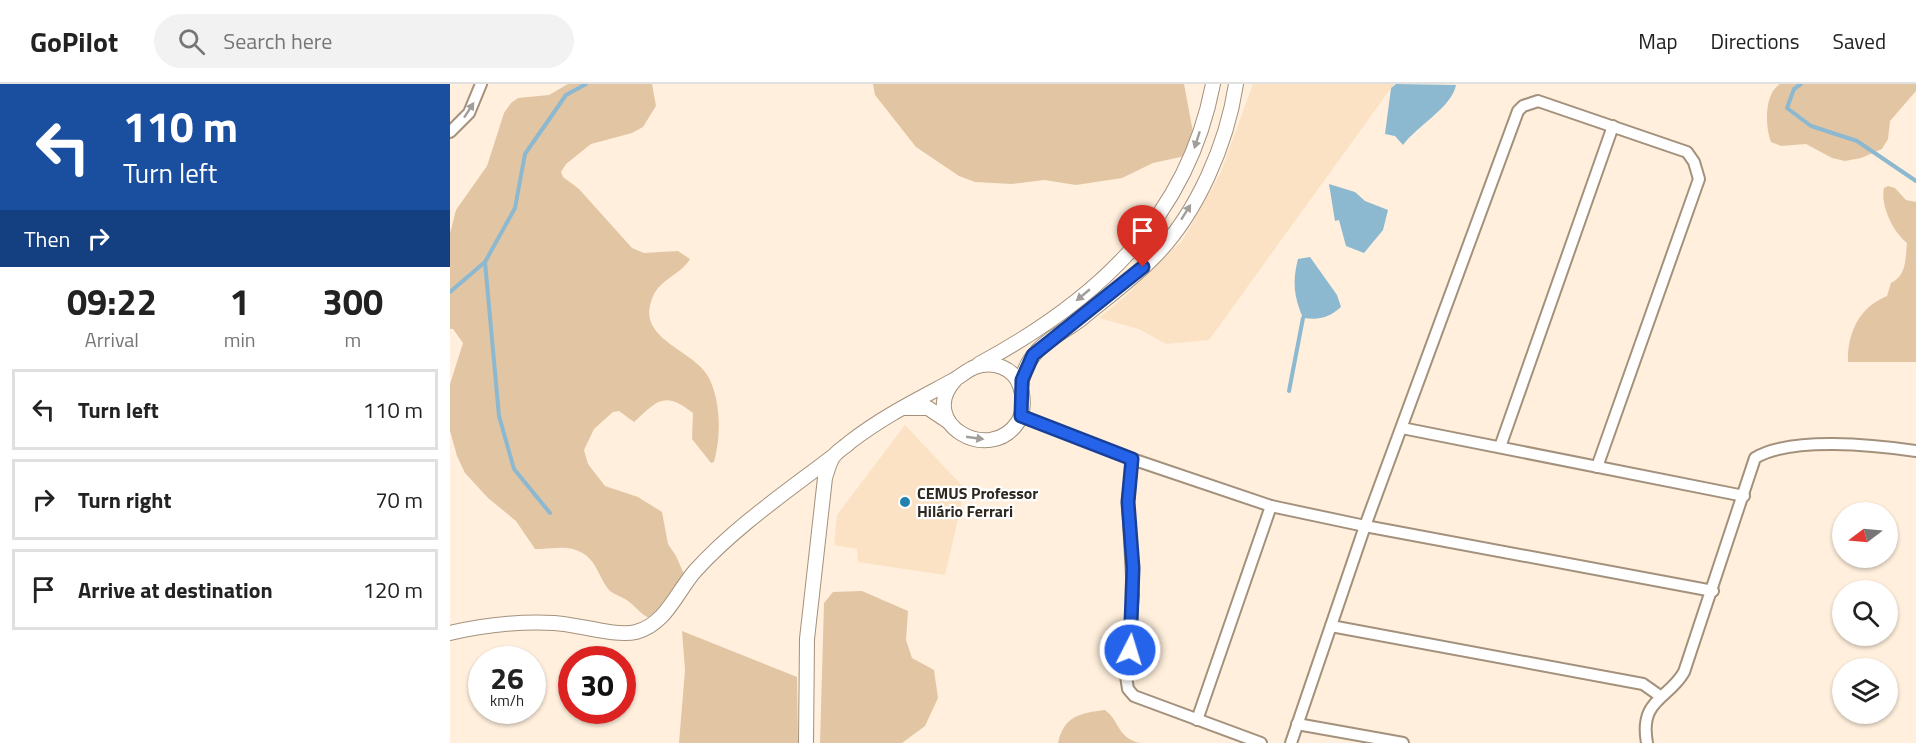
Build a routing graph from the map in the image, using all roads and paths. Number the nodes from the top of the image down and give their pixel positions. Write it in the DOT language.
graph roads {
  1 [pos="482,84"];
  2 [pos="1213,84"];
  3 [pos="1236,84"];
  4 [pos="1613,126"];
  5 [pos="450,132"];
  6 [pos="976,366"];
  7 [pos="955,380"];
  8 [pos="1021,389"];
  9 [pos="898,409"];
  10 [pos="1021,416"];
  11 [pos="949,422"];
  12 [pos="1402,428"];
  13 [pos="1500,447"];
  14 [pos="1916,451"];
  15 [pos="833,456"];
  16 [pos="1132,459"];
  17 [pos="1598,466"];
  18 [pos="1744,496"];
  19 [pos="1271,506"];
  20 [pos="1365,526"];
  21 [pos="1713,591"];
  22 [pos="1331,626"];
  23 [pos="450,633"];
  24 [pos="1660,696"];
  25 [pos="1197,720"];
  26 [pos="1297,724"];
  27 [pos="806,743"];
  28 [pos="1261,743"];
  29 [pos="1291,743"];
  30 [pos="1403,743"];
  31 [pos="1647,743"];
  5 -- 1 [label="street, one-way"];
  2 -- 6 [label="main road, one-way"];
  8 -- 3 [label="main road, one-way"];
  4 -- 12 [label="street"];
  4 -- 13 [label="street"];
  4 -- 17 [label="street"];
  6 -- 7 [label="main road"];
  6 -- 8 [label="main road"];
  7 -- 9 [label="main road"];
  7 -- 11 [label="main road"];
  8 -- 10 [label="main road"];
  9 -- 11 [label="main road"];
  9 -- 15 [label="main road"];
  11 -- 10 [label="main road, one-way"];
  10 -- 16 [label="street"];
  12 -- 13 [label="street"];
  12 -- 20 [label="street"];
  13 -- 17 [label="street"];
  14 -- 18 [label="street"];
  15 -- 23 [label="main road"];
  15 -- 27 [label="main road"];
  16 -- 19 [label="street"];
  16 -- 25 [label="street"];
  17 -- 18 [label="street"];
  18 -- 21 [label="street"];
  19 -- 20 [label="street"];
  19 -- 25 [label="street"];
  20 -- 21 [label="street"];
  20 -- 22 [label="street"];
  21 -- 24 [label="street"];
  22 -- 24 [label="street"];
  22 -- 26 [label="street"];
  24 -- 31 [label="street"];
  25 -- 28 [label="street"];
  26 -- 29 [label="street"];
  26 -- 30 [label="street"];
}
